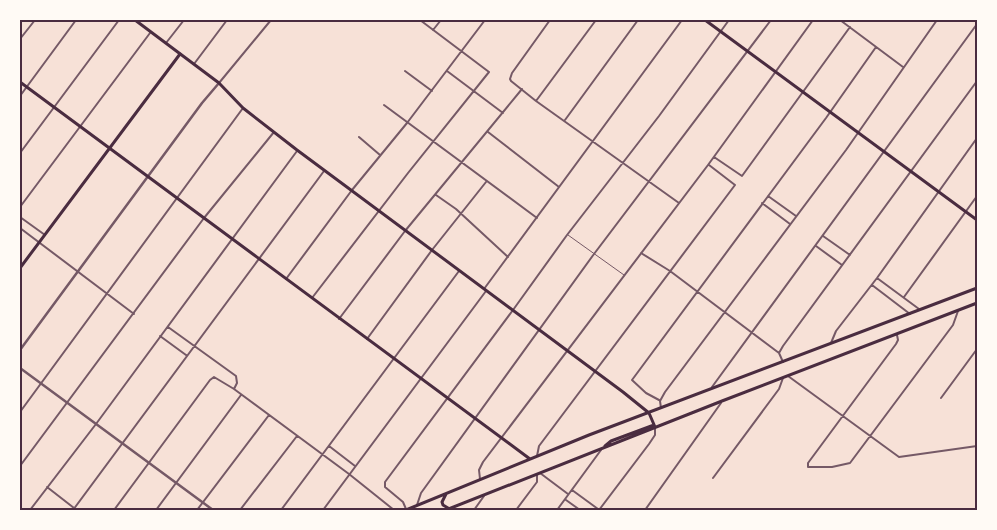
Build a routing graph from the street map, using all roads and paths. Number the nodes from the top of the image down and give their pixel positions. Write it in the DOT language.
graph roads {
  1 [pos="35,20"];
  2 [pos="76,20"];
  3 [pos="119,20"];
  4 [pos="135,20"];
  5 [pos="184,20"];
  6 [pos="227,20"];
  7 [pos="271,20"];
  8 [pos="420,20"];
  9 [pos="441,20"];
  10 [pos="485,20"];
  11 [pos="550,20"];
  12 [pos="596,20"];
  13 [pos="638,20"];
  14 [pos="682,20"];
  15 [pos="705,20"];
  16 [pos="729,20"];
  17 [pos="771,20"];
  18 [pos="813,20"];
  19 [pos="840,20"];
  20 [pos="937,20"];
  21 [pos="141,22"];
  22 [pos="977,24"];
  23 [pos="850,27"];
  24 [pos="434,30"];
  25 [pos="721,31"];
  26 [pos="151,32"];
  27 [pos="20,39"];
  28 [pos="166,43"];
  29 [pos="876,47"];
  30 [pos="749,51"];
  31 [pos="462,52"];
  32 [pos="180,54"];
  33 [pos="194,64"];
  34 [pos="903,67"];
  35 [pos="405,71"];
  36 [pos="447,71"];
  37 [pos="776,72"];
  38 [pos="977,81"];
  39 [pos="20,82"];
  40 [pos="219,83"];
  41 [pos="27,87"];
  42 [pos="522,90"];
  43 [pos="432,91"];
  44 [pos="802,91"];
  45 [pos="474,92"];
  46 [pos="20,96"];
  47 [pos="536,101"];
  48 [pos="384,105"];
  49 [pos="54,108"];
  50 [pos="243,108"];
  51 [pos="830,112"];
  52 [pos="503,113"];
  53 [pos="565,120"];
  54 [pos="408,122"];
  55 [pos="81,127"];
  56 [pos="274,131"];
  57 [pos="488,132"];
  58 [pos="857,132"];
  59 [pos="359,137"];
  60 [pos="977,138"];
  61 [pos="433,142"];
  62 [pos="593,142"];
  63 [pos="110,148"];
  64 [pos="297,150"];
  65 [pos="882,152"];
  66 [pos="20,153"];
  67 [pos="380,156"];
  68 [pos="714,157"];
  69 [pos="462,163"];
  70 [pos="623,163"];
  71 [pos="708,165"];
  72 [pos="324,170"];
  73 [pos="911,172"];
  74 [pos="148,176"];
  75 [pos="649,181"];
  76 [pos="486,182"];
  77 [pos="559,188"];
  78 [pos="352,190"];
  79 [pos="938,192"];
  80 [pos="436,195"];
  81 [pos="768,196"];
  82 [pos="977,196"];
  83 [pos="177,199"];
  84 [pos="679,203"];
  85 [pos="762,203"];
  86 [pos="20,207"];
  87 [pos="378,211"];
  88 [pos="966,212"];
  89 [pos="461,214"];
  90 [pos="796,216"];
  91 [pos="20,217"];
  92 [pos="204,218"];
  93 [pos="537,218"];
  94 [pos="977,220"];
  95 [pos="790,224"];
  96 [pos="20,228"];
  97 [pos="405,231"];
  98 [pos="45,235"];
  99 [pos="567,235"];
  100 [pos="823,236"];
  101 [pos="232,239"];
  102 [pos="39,242"];
  103 [pos="816,246"];
  104 [pos="432,250"];
  105 [pos="641,252"];
  106 [pos="594,254"];
  107 [pos="850,255"];
  108 [pos="508,257"];
  109 [pos="258,259"];
  110 [pos="842,265"];
  111 [pos="20,268"];
  112 [pos="78,271"];
  113 [pos="459,271"];
  114 [pos="670,271"];
  115 [pos="624,276"];
  116 [pos="877,278"];
  117 [pos="286,279"];
  118 [pos="872,285"];
  119 [pos="977,288"];
  120 [pos="485,290"];
  121 [pos="698,292"];
  122 [pos="107,294"];
  123 [pos="904,297"];
  124 [pos="312,298"];
  125 [pos="977,303"];
  126 [pos="513,310"];
  127 [pos="920,310"];
  128 [pos="958,311"];
  129 [pos="725,312"];
  130 [pos="134,314"];
  131 [pos="910,314"];
  132 [pos="339,319"];
  133 [pos="167,326"];
  134 [pos="540,330"];
  135 [pos="751,332"];
  136 [pos="896,334"];
  137 [pos="160,336"];
  138 [pos="367,339"];
  139 [pos="831,344"];
  140 [pos="194,345"];
  141 [pos="20,350"];
  142 [pos="977,350"];
  143 [pos="568,352"];
  144 [pos="779,353"];
  145 [pos="186,356"];
  146 [pos="394,359"];
  147 [pos="783,362"];
  148 [pos="20,368"];
  149 [pos="595,372"];
  150 [pos="788,376"];
  151 [pos="421,378"];
  152 [pos="783,378"];
  153 [pos="41,383"];
  154 [pos="234,389"];
  155 [pos="711,389"];
  156 [pos="241,395"];
  157 [pos="448,398"];
  158 [pos="941,398"];
  159 [pos="660,401"];
  160 [pos="722,401"];
  161 [pos="68,402"];
  162 [pos="661,408"];
  163 [pos="20,412"];
  164 [pos="649,413"];
  165 [pos="269,415"];
  166 [pos="842,416"];
  167 [pos="474,418"];
  168 [pos="96,424"];
  169 [pos="654,426"];
  170 [pos="297,436"];
  171 [pos="870,436"];
  172 [pos="502,438"];
  173 [pos="123,443"];
  174 [pos="329,446"];
  175 [pos="977,446"];
  176 [pos="602,448"];
  177 [pos="322,455"];
  178 [pos="537,456"];
  179 [pos="530,459"];
  180 [pos="149,462"];
  181 [pos="20,466"];
  182 [pos="356,466"];
  183 [pos="349,474"];
  184 [pos="538,474"];
  185 [pos="713,478"];
  186 [pos="480,480"];
  187 [pos="177,483"];
  188 [pos="47,487"];
  189 [pos="572,490"];
  190 [pos="446,493"];
  191 [pos="569,494"];
  192 [pos="484,495"];
  193 [pos="565,500"];
  194 [pos="203,502"];
  195 [pos="417,505"];
  196 [pos="450,508"];
  197 [pos="73,509"];
  198 [pos="30,510"];
  199 [pos="114,510"];
  200 [pos="156,510"];
  201 [pos="197,510"];
  202 [pos="214,510"];
  203 [pos="240,510"];
  204 [pos="281,510"];
  205 [pos="323,510"];
  206 [pos="394,510"];
  207 [pos="406,510"];
  208 [pos="420,510"];
  209 [pos="446,510"];
  210 [pos="474,510"];
  211 [pos="516,510"];
  212 [pos="558,510"];
  213 [pos="580,510"];
  214 [pos="599,510"];
  215 [pos="645,510"];
  1 -- 27 [label="street"];
  2 -- 41 [label="street"];
  3 -- 49 [label="street"];
  4 -- 21 [label="main road"];
  5 -- 28 [label="street"];
  6 -- 33 [label="street"];
  7 -- 40 [label="street"];
  8 -- 24 [label="street"];
  9 -- 24 [label="street"];
  10 -- 31 [label="street"];
  11 -- 42 [label="street"];
  12 -- 47 [label="street"];
  13 -- 53 [label="street"];
  14 -- 62 [label="street"];
  15 -- 25 [label="main road"];
  16 -- 25 [label="street"];
  17 -- 30 [label="street"];
  18 -- 37 [label="street"];
  19 -- 23 [label="street"];
  20 -- 34 [label="street"];
  21 -- 26 [label="main road"];
  22 -- 65 [label="street"];
  23 -- 29 [label="street"];
  23 -- 44 [label="street"];
  24 -- 31 [label="street"];
  25 -- 30 [label="main road"];
  25 -- 70 [label="street"];
  26 -- 28 [label="main road"];
  26 -- 55 [label="street"];
  28 -- 32 [label="main road"];
  29 -- 34 [label="street"];
  29 -- 51 [label="street"];
  30 -- 37 [label="main road"];
  30 -- 75 [label="street"];
  31 -- 36 [label="street"];
  31 -- 45 [label="street"];
  32 -- 33 [label="main road"];
  32 -- 63 [label="main road"];
  33 -- 40 [label="main road"];
  34 -- 58 [label="street"];
  35 -- 43 [label="street"];
  36 -- 43 [label="street"];
  36 -- 45 [label="street"];
  37 -- 44 [label="main road"];
  37 -- 68 [label="street"];
  38 -- 73 [label="street"];
  39 -- 41 [label="main road"];
  40 -- 50 [label="main road"];
  40 -- 74 [label="street"];
  41 -- 46 [label="street"];
  41 -- 49 [label="main road"];
  42 -- 47 [label="street"];
  42 -- 52 [label="street"];
  43 -- 54 [label="street"];
  44 -- 51 [label="main road"];
  44 -- 68 [label="street"];
  45 -- 52 [label="street"];
  45 -- 61 [label="street"];
  47 -- 53 [label="street"];
  48 -- 54 [label="street"];
  49 -- 55 [label="main road"];
  49 -- 66 [label="street"];
  50 -- 56 [label="main road"];
  50 -- 83 [label="street"];
  51 -- 58 [label="main road"];
  51 -- 81 [label="street"];
  52 -- 57 [label="street"];
  53 -- 62 [label="street"];
  54 -- 61 [label="street"];
  54 -- 67 [label="street"];
  55 -- 63 [label="main road"];
  55 -- 86 [label="street"];
  56 -- 64 [label="main road"];
  56 -- 92 [label="street"];
  57 -- 69 [label="street"];
  57 -- 77 [label="street"];
  58 -- 65 [label="main road"];
  58 -- 90 [label="street"];
  59 -- 67 [label="street"];
  60 -- 79 [label="street"];
  61 -- 69 [label="street"];
  61 -- 87 [label="street"];
  62 -- 70 [label="street"];
  62 -- 77 [label="street"];
  63 -- 74 [label="main road"];
  63 -- 98 [label="main road"];
  64 -- 72 [label="main road"];
  64 -- 101 [label="street"];
  65 -- 73 [label="main road"];
  65 -- 100 [label="street"];
  67 -- 78 [label="street"];
  68 -- 71 [label="street"];
  69 -- 76 [label="street"];
  69 -- 80 [label="street"];
  70 -- 75 [label="street"];
  70 -- 99 [label="street"];
  71 -- 84 [label="street"];
  71 -- 114 [label="street"];
  72 -- 78 [label="main road"];
  72 -- 109 [label="street"];
  73 -- 79 [label="main road"];
  73 -- 107 [label="street"];
  74 -- 83 [label="main road"];
  74 -- 112 [label="street"];
  75 -- 84 [label="street"];
  75 -- 106 [label="street"];
  76 -- 89 [label="street"];
  76 -- 93 [label="street"];
  77 -- 93 [label="street"];
  78 -- 87 [label="main road"];
  78 -- 117 [label="street"];
  79 -- 88 [label="main road"];
  79 -- 116 [label="street"];
  80 -- 89 [label="street"];
  80 -- 97 [label="street"];
  81 -- 85 [label="street"];
  81 -- 90 [label="street"];
  82 -- 88 [label="street"];
  83 -- 92 [label="main road"];
  83 -- 122 [label="street"];
  84 -- 105 [label="street"];
  85 -- 95 [label="street"];
  85 -- 121 [label="street"];
  87 -- 97 [label="main road"];
  87 -- 124 [label="street"];
  88 -- 94 [label="main road"];
  88 -- 123 [label="street"];
  89 -- 104 [label="street"];
  89 -- 108 [label="street"];
  90 -- 95 [label="street"];
  91 -- 98 [label="street"];
  92 -- 101 [label="main road"];
  92 -- 130 [label="street"];
  93 -- 108 [label="street"];
  95 -- 129 [label="street"];
  96 -- 102 [label="street"];
  97 -- 104 [label="main road"];
  97 -- 132 [label="street"];
  98 -- 102 [label="main road"];
  99 -- 106 [label="lane"];
  99 -- 126 [label="street"];
  100 -- 103 [label="street"];
  100 -- 107 [label="street"];
  101 -- 109 [label="main road"];
  101 -- 133 [label="street"];
  102 -- 111 [label="main road"];
  102 -- 112 [label="street"];
  103 -- 110 [label="street"];
  103 -- 135 [label="street"];
  104 -- 113 [label="main road"];
  104 -- 138 [label="street"];
  105 -- 114 [label="street"];
  105 -- 115 [label="street"];
  106 -- 115 [label="lane"];
  106 -- 134 [label="street"];
  107 -- 110 [label="street"];
  108 -- 120 [label="street"];
  109 -- 117 [label="main road"];
  109 -- 140 [label="street"];
  110 -- 144 [label="street"];
  112 -- 122 [label="street"];
  112 -- 141 [label="street"];
  113 -- 120 [label="main road"];
  113 -- 146 [label="street"];
  114 -- 121 [label="street"];
  114 -- 149 [label="street"];
  115 -- 143 [label="street"];
  116 -- 118 [label="street"];
  116 -- 123 [label="street"];
  117 -- 124 [label="main road"];
  118 -- 131 [label="street"];
  118 -- 139 [label="street"];
  119 -- 127 [label="main road"];
  120 -- 126 [label="main road"];
  120 -- 151 [label="street"];
  121 -- 129 [label="street"];
  121 -- 159 [label="street"];
  122 -- 130 [label="street"];
  122 -- 153 [label="street"];
  123 -- 127 [label="street"];
  124 -- 132 [label="main road"];
  125 -- 128 [label="main road"];
  126 -- 134 [label="main road"];
  126 -- 157 [label="street"];
  127 -- 131 [label="main road"];
  128 -- 136 [label="main road"];
  128 -- 171 [label="street"];
  129 -- 135 [label="street"];
  129 -- 159 [label="street"];
  130 -- 161 [label="street"];
  131 -- 139 [label="main road"];
  132 -- 138 [label="main road"];
  133 -- 137 [label="street"];
  133 -- 140 [label="street"];
  134 -- 143 [label="main road"];
  134 -- 167 [label="street"];
  135 -- 144 [label="street"];
  135 -- 155 [label="street"];
  136 -- 150 [label="main road"];
  136 -- 166 [label="street"];
  137 -- 145 [label="street"];
  137 -- 168 [label="street"];
  138 -- 146 [label="main road"];
  139 -- 147 [label="main road"];
  140 -- 145 [label="street"];
  140 -- 154 [label="street"];
  142 -- 158 [label="street"];
  143 -- 149 [label="main road"];
  143 -- 172 [label="street"];
  144 -- 147 [label="street"];
  145 -- 173 [label="street"];
  146 -- 151 [label="main road"];
  146 -- 174 [label="street"];
  147 -- 155 [label="main road"];
  148 -- 153 [label="street"];
  149 -- 164 [label="main road"];
  149 -- 178 [label="street"];
  150 -- 152 [label="main road"];
  150 -- 166 [label="street"];
  151 -- 157 [label="main road"];
  151 -- 182 [label="street"];
  152 -- 160 [label="main road"];
  152 -- 185 [label="street"];
  153 -- 161 [label="street"];
  153 -- 163 [label="street"];
  154 -- 156 [label="street"];
  154 -- 180 [label="street"];
  155 -- 162 [label="main road"];
  156 -- 165 [label="street"];
  156 -- 187 [label="street"];
  157 -- 167 [label="main road"];
  157 -- 207 [label="street"];
  159 -- 162 [label="street"];
  160 -- 169 [label="main road"];
  160 -- 215 [label="street"];
  161 -- 168 [label="street"];
  161 -- 181 [label="street"];
  162 -- 164 [label="main road"];
  164 -- 169 [label="main road"];
  164 -- 178 [label="main road"];
  165 -- 170 [label="street"];
  165 -- 194 [label="street"];
  166 -- 171 [label="street"];
  166 -- 171 [label="street"];
  167 -- 172 [label="main road"];
  167 -- 195 [label="street"];
  168 -- 173 [label="street"];
  168 -- 188 [label="street"];
  169 -- 176 [label="main road"];
  169 -- 214 [label="street"];
  170 -- 177 [label="street"];
  170 -- 203 [label="street"];
  171 -- 175 [label="street"];
  172 -- 179 [label="main road"];
  172 -- 186 [label="street"];
  173 -- 180 [label="street"];
  173 -- 197 [label="street"];
  174 -- 177 [label="street"];
  174 -- 182 [label="street"];
  176 -- 184 [label="main road"];
  176 -- 189 [label="street"];
  177 -- 183 [label="street"];
  177 -- 204 [label="street"];
  178 -- 179 [label="main road"];
  179 -- 186 [label="main road"];
  180 -- 187 [label="street"];
  180 -- 199 [label="street"];
  182 -- 183 [label="street"];
  183 -- 205 [label="street"];
  183 -- 206 [label="street"];
  184 -- 191 [label="street"];
  184 -- 192 [label="main road"];
  184 -- 211 [label="street"];
  186 -- 190 [label="main road"];
  187 -- 194 [label="street"];
  187 -- 200 [label="street"];
  188 -- 197 [label="street"];
  188 -- 198 [label="street"];
  189 -- 191 [label="street"];
  189 -- 214 [label="street"];
  190 -- 195 [label="main road"];
  190 -- 196 [label="main road"];
  191 -- 193 [label="street"];
  192 -- 196 [label="main road"];
  192 -- 210 [label="street"];
  193 -- 212 [label="street"];
  193 -- 213 [label="street"];
  194 -- 201 [label="street"];
  194 -- 202 [label="street"];
  195 -- 207 [label="main road"];
  195 -- 208 [label="main road"];
  196 -- 209 [label="main road"];
}
